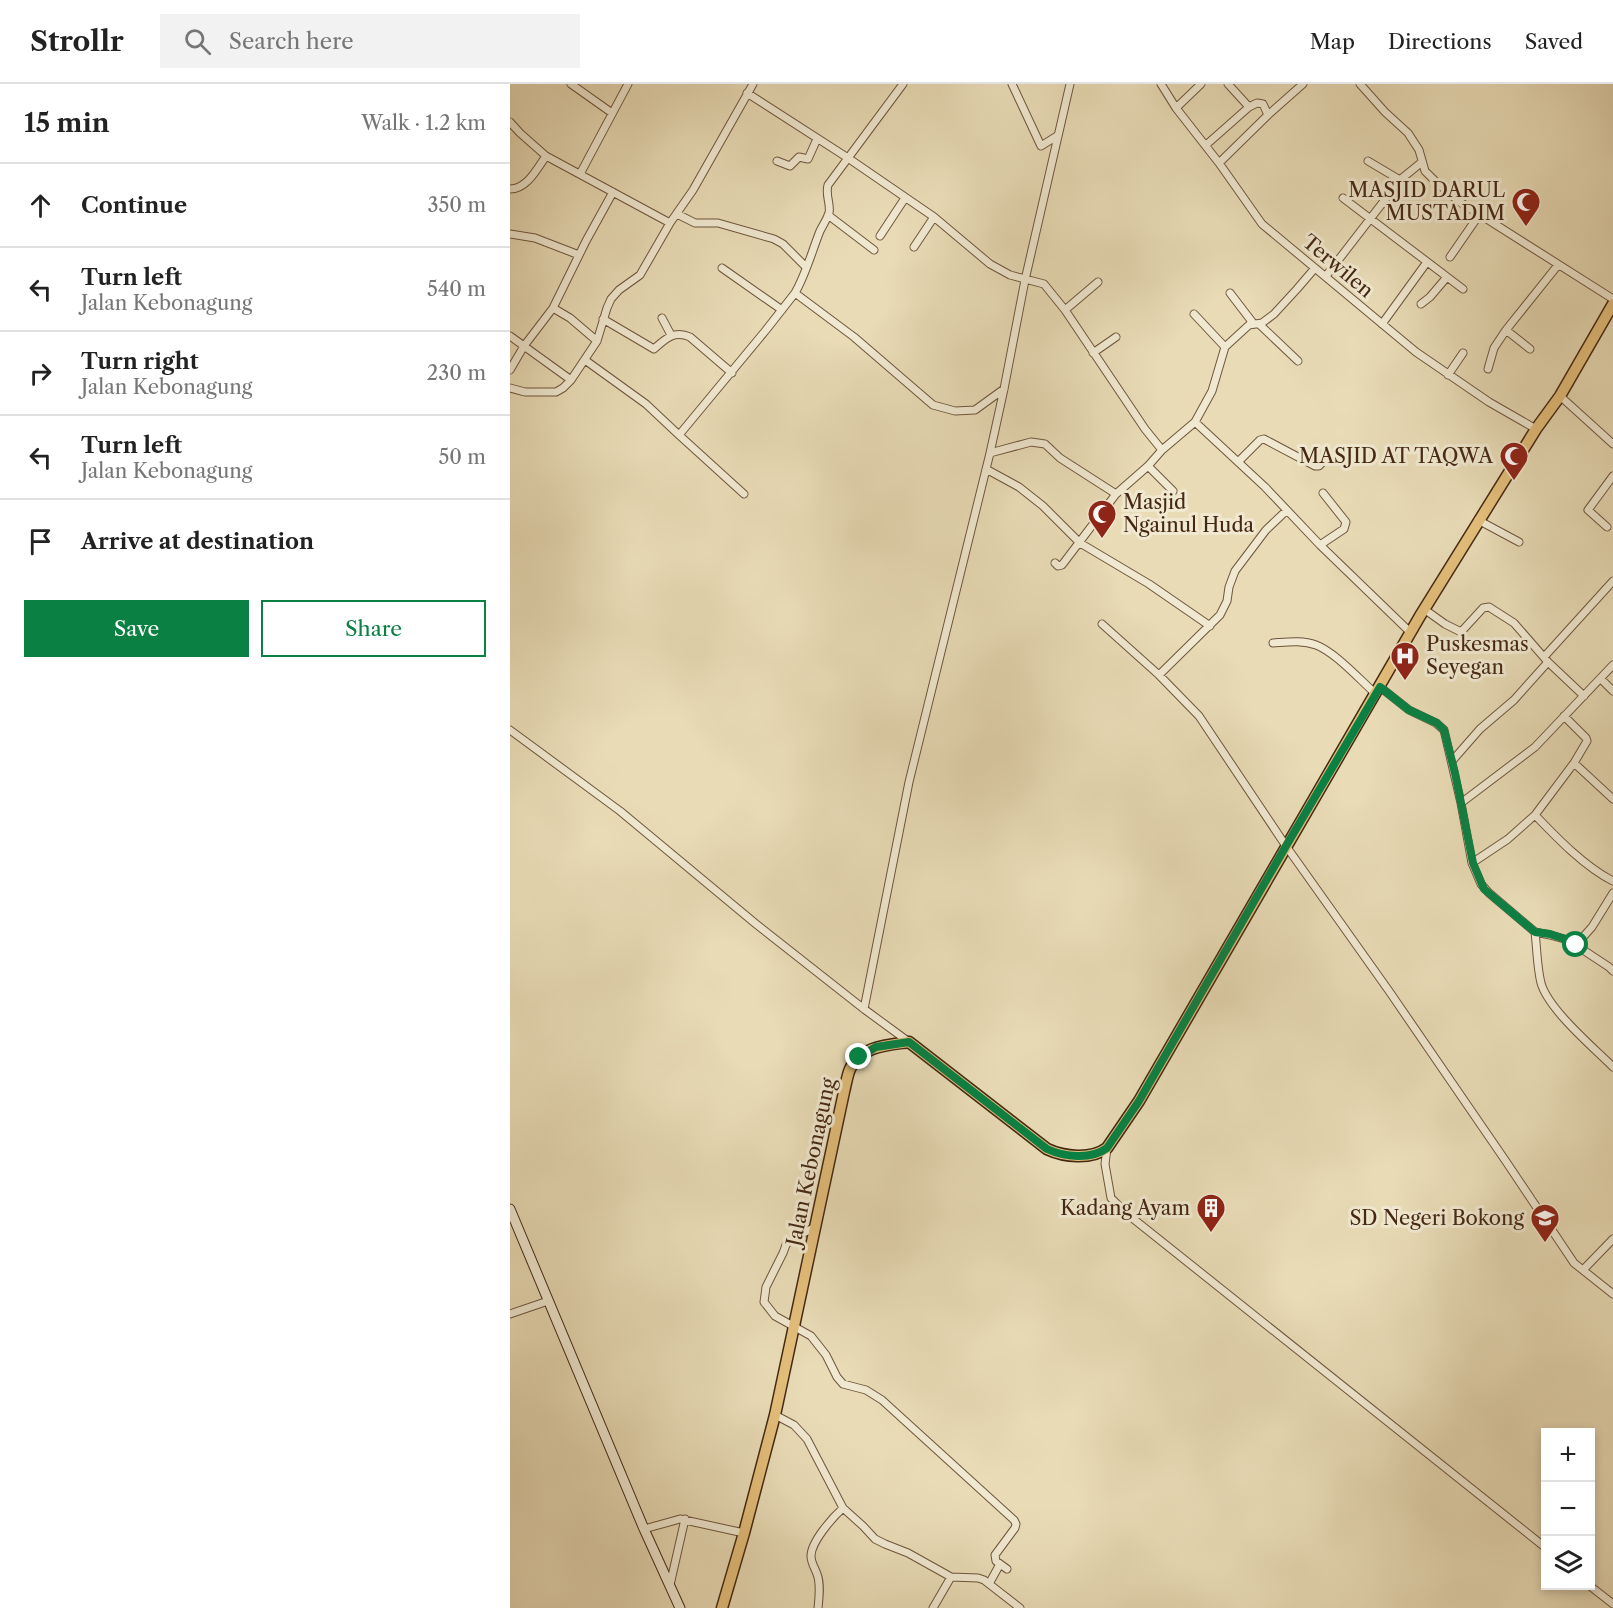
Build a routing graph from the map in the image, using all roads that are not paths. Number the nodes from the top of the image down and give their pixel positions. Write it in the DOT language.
graph roads {
  1 [pos="571,84"];
  2 [pos="628,84"];
  3 [pos="753,84"];
  4 [pos="903,84"];
  5 [pos="1012,84"];
  6 [pos="1070,84"];
  7 [pos="1161,84"];
  8 [pos="1201,84"];
  9 [pos="1228,84"];
  10 [pos="1303,84"];
  11 [pos="1360,84"];
  12 [pos="747,93"];
  13 [pos="1249,107"];
  14 [pos="1176,108"];
  15 [pos="612,113"];
  16 [pos="1268,115"];
  17 [pos="510,122"];
  18 [pos="1058,136"];
  19 [pos="817,139"];
  20 [pos="1206,145"];
  21 [pos="546,156"];
  22 [pos="848,158"];
  23 [pos="777,161"];
  24 [pos="1368,161"];
  25 [pos="1422,162"];
  26 [pos="1219,163"];
  27 [pos="580,174"];
  28 [pos="1400,180"];
  29 [pos="510,189"];
  30 [pos="613,192"];
  31 [pos="905,198"];
  32 [pos="1343,198"];
  33 [pos="677,214"];
  34 [pos="1479,214"];
  35 [pos="828,215"];
  36 [pos="934,217"];
  37 [pos="1370,219"];
  38 [pos="670,223"];
  39 [pos="510,234"];
  40 [pos="880,236"];
  41 [pos="914,247"];
  42 [pos="874,250"];
  43 [pos="579,255"];
  44 [pos="1450,257"];
  45 [pos="1427,262"];
  46 [pos="1558,265"];
  47 [pos="806,267"];
  48 [pos="722,268"];
  49 [pos="1315,268"];
  50 [pos="1326,276"];
  51 [pos="1447,277"];
  52 [pos="1025,279"];
  53 [pos="1098,282"];
  54 [pos="1463,289"];
  55 [pos="795,293"];
  56 [pos="1230,293"];
  57 [pos="1613,302"];
  58 [pos="1421,304"];
  59 [pos="553,308"];
  60 [pos="782,310"];
  61 [pos="1065,310"];
  62 [pos="1194,314"];
  63 [pos="662,318"];
  64 [pos="603,320"];
  65 [pos="1256,324"];
  66 [pos="1382,324"];
  67 [pos="1506,330"];
  68 [pos="671,335"];
  69 [pos="510,336"];
  70 [pos="1116,337"];
  71 [pos="597,341"];
  72 [pos="524,346"];
  73 [pos="1225,347"];
  74 [pos="1530,349"];
  75 [pos="1093,352"];
  76 [pos="1463,353"];
  77 [pos="585,360"];
  78 [pos="1298,361"];
  79 [pos="1488,369"];
  80 [pos="510,370"];
  81 [pos="732,373"];
  82 [pos="1448,375"];
  83 [pos="571,380"];
  84 [pos="510,388"];
  85 [pos="1004,388"];
  86 [pos="1560,396"];
  87 [pos="1195,422"];
  88 [pos="1536,429"];
  89 [pos="679,435"];
  90 [pos="1613,444"];
  91 [pos="1162,450"];
  92 [pos="990,453"];
  93 [pos="1328,456"];
  94 [pos="1238,462"];
  95 [pos="1148,466"];
  96 [pos="986,469"];
  97 [pos="1613,476"];
  98 [pos="1173,491"];
  99 [pos="1323,493"];
  100 [pos="744,494"];
  101 [pos="1116,494"];
  102 [pos="1286,511"];
  103 [pos="1478,520"];
  104 [pos="1607,527"];
  105 [pos="1519,542"];
  106 [pos="1080,543"];
  107 [pos="1320,545"];
  108 [pos="1055,563"];
  109 [pos="1613,581"];
  110 [pos="1424,609"];
  111 [pos="1102,624"];
  112 [pos="1210,626"];
  113 [pos="1410,632"];
  114 [pos="1273,643"];
  115 [pos="1546,660"];
  116 [pos="1613,665"];
  117 [pos="1159,675"];
  118 [pos="1600,679"];
  119 [pos="1378,690"];
  120 [pos="1613,691"];
  121 [pos="1584,696"];
  122 [pos="1564,716"];
  123 [pos="510,730"];
  124 [pos="1452,761"];
  125 [pos="1574,764"];
  126 [pos="1613,799"];
  127 [pos="1461,803"];
  128 [pos="1535,815"];
  129 [pos="1286,846"];
  130 [pos="1473,863"];
  131 [pos="1613,881"];
  132 [pos="1613,893"];
  133 [pos="1535,932"];
  134 [pos="1576,945"];
  135 [pos="1613,971"];
  136 [pos="864,1010"];
  137 [pos="909,1042"];
  138 [pos="1613,1067"];
  139 [pos="1107,1148"];
  140 [pos="510,1209"];
  141 [pos="815,1227"];
  142 [pos="1613,1239"];
  143 [pos="1582,1270"];
  144 [pos="1613,1294"];
  145 [pos="548,1301"];
  146 [pos="510,1314"];
  147 [pos="794,1325"];
  148 [pos="775,1415"];
  149 [pos="843,1508"];
  150 [pos="685,1519"];
  151 [pos="644,1529"];
  152 [pos="744,1533"];
  153 [pos="1541,1545"];
  154 [pos="951,1577"];
  155 [pos="989,1584"];
  156 [pos="669,1585"];
  157 [pos="1595,1590"];
  158 [pos="1613,1604"];
  159 [pos="680,1608"];
  160 [pos="722,1608"];
  161 [pos="818,1608"];
  162 [pos="933,1608"];
  163 [pos="1020,1608"];
  1 -- 15 [label="street"];
  2 -- 15 [label="street"];
  3 -- 12 [label="street"];
  4 -- 22 [label="street"];
  5 -- 18 [label="street"];
  6 -- 18 [label="street"];
  7 -- 14 [label="street, Terwilen"];
  8 -- 14 [label="street"];
  9 -- 13 [label="street"];
  10 -- 16 [label="street"];
  11 -- 25 [label="street"];
  12 -- 19 [label="street"];
  12 -- 33 [label="street"];
  13 -- 16 [label="street"];
  13 -- 20 [label="street"];
  14 -- 20 [label="street, Terwilen"];
  15 -- 27 [label="street"];
  16 -- 26 [label="street"];
  17 -- 21 [label="street"];
  18 -- 52 [label="street"];
  19 -- 22 [label="street"];
  19 -- 23 [label="street"];
  20 -- 26 [label="street, Terwilen"];
  21 -- 27 [label="street"];
  21 -- 29 [label="street"];
  22 -- 31 [label="street"];
  22 -- 35 [label="street"];
  24 -- 28 [label="street"];
  25 -- 28 [label="street"];
  25 -- 34 [label="street"];
  26 -- 49 [label="street, Terwilen"];
  27 -- 30 [label="street"];
  28 -- 37 [label="street"];
  30 -- 38 [label="street"];
  30 -- 43 [label="street"];
  31 -- 36 [label="street"];
  31 -- 40 [label="street"];
  32 -- 37 [label="street"];
  33 -- 38 [label="street"];
  33 -- 47 [label="street"];
  34 -- 44 [label="street"];
  34 -- 46 [label="street"];
  35 -- 42 [label="street"];
  35 -- 47 [label="street"];
  36 -- 41 [label="street"];
  36 -- 52 [label="street"];
  37 -- 45 [label="street"];
  37 -- 50 [label="street"];
  38 -- 64 [label="street"];
  39 -- 43 [label="street"];
  43 -- 59 [label="street"];
  45 -- 51 [label="street"];
  45 -- 66 [label="street"];
  46 -- 57 [label="street"];
  46 -- 67 [label="street"];
  47 -- 55 [label="street"];
  48 -- 60 [label="street"];
  49 -- 50 [label="street, Terwilen"];
  49 -- 65 [label="street"];
  50 -- 66 [label="street, Terwilen"];
  51 -- 54 [label="street"];
  51 -- 58 [label="street"];
  52 -- 61 [label="street"];
  52 -- 85 [label="street"];
  53 -- 61 [label="street"];
  55 -- 60 [label="street"];
  55 -- 85 [label="street"];
  56 -- 65 [label="street"];
  57 -- 86 [label="main road"];
  59 -- 71 [label="street"];
  59 -- 72 [label="street"];
  60 -- 81 [label="street"];
  61 -- 75 [label="street"];
  62 -- 73 [label="street"];
  63 -- 68 [label="street"];
  64 -- 68 [label="street"];
  64 -- 71 [label="street"];
  65 -- 73 [label="street"];
  65 -- 78 [label="street"];
  66 -- 82 [label="street, Terwilen"];
  67 -- 74 [label="street"];
  67 -- 79 [label="street"];
  68 -- 81 [label="street"];
  69 -- 72 [label="street"];
  70 -- 75 [label="street"];
  71 -- 77 [label="street"];
  72 -- 80 [label="street"];
  72 -- 83 [label="street"];
  73 -- 87 [label="street"];
  75 -- 91 [label="street"];
  76 -- 82 [label="street"];
  77 -- 83 [label="street"];
  77 -- 89 [label="street"];
  81 -- 89 [label="street"];
  82 -- 88 [label="street, Terwilen"];
  83 -- 84 [label="street"];
  85 -- 92 [label="street"];
  86 -- 88 [label="main road"];
  86 -- 90 [label="street"];
  87 -- 91 [label="street"];
  87 -- 94 [label="street"];
  88 -- 103 [label="main road"];
  89 -- 100 [label="street"];
  91 -- 95 [label="street"];
  92 -- 96 [label="street"];
  92 -- 101 [label="street"];
  93 -- 94 [label="street"];
  94 -- 102 [label="street"];
  95 -- 98 [label="street"];
  95 -- 101 [label="street"];
  96 -- 106 [label="street"];
  96 -- 136 [label="street"];
  97 -- 104 [label="street"];
  99 -- 107 [label="street"];
  101 -- 106 [label="street"];
  102 -- 107 [label="street"];
  102 -- 112 [label="street"];
  103 -- 105 [label="street"];
  103 -- 110 [label="main road"];
  106 -- 108 [label="street"];
  106 -- 112 [label="street"];
  107 -- 113 [label="street"];
  109 -- 115 [label="street"];
  110 -- 113 [label="main road"];
  110 -- 115 [label="street"];
  111 -- 117 [label="street"];
  112 -- 117 [label="street"];
  113 -- 119 [label="main road"];
  114 -- 119 [label="street"];
  115 -- 121 [label="street"];
  115 -- 124 [label="street"];
  116 -- 118 [label="street"];
  117 -- 129 [label="street"];
  118 -- 120 [label="street"];
  118 -- 121 [label="street"];
  119 -- 124 [label="street"];
  119 -- 129 [label="main road"];
  121 -- 122 [label="street"];
  122 -- 125 [label="street"];
  122 -- 127 [label="street"];
  123 -- 136 [label="street"];
  124 -- 127 [label="street"];
  125 -- 126 [label="street"];
  125 -- 128 [label="street"];
  127 -- 130 [label="street"];
  128 -- 130 [label="street"];
  128 -- 131 [label="street"];
  129 -- 139 [label="main road"];
  129 -- 143 [label="street"];
  130 -- 133 [label="street"];
  132 -- 134 [label="street"];
  133 -- 134 [label="street"];
  133 -- 138 [label="street"];
  134 -- 135 [label="street"];
  136 -- 137 [label="street"];
  137 -- 139 [label="main road"];
  137 -- 141 [label="main road, Jalan Kebonagung"];
  139 -- 153 [label="street"];
  140 -- 145 [label="street"];
  141 -- 147 [label="main road, Jalan Kebonagung"];
  141 -- 147 [label="street"];
  142 -- 143 [label="street"];
  143 -- 144 [label="street"];
  145 -- 146 [label="street"];
  145 -- 151 [label="street"];
  147 -- 148 [label="main road, Jalan Kebonagung"];
  147 -- 155 [label="street"];
  148 -- 149 [label="street"];
  148 -- 152 [label="main road, Jalan Kebonagung"];
  149 -- 154 [label="street"];
  149 -- 161 [label="street"];
  150 -- 151 [label="street"];
  150 -- 152 [label="street"];
  150 -- 156 [label="street"];
  151 -- 156 [label="street"];
  152 -- 160 [label="main road, Jalan Kebonagung"];
  154 -- 155 [label="street"];
  154 -- 162 [label="street"];
  155 -- 163 [label="street"];
  156 -- 159 [label="street"];
  157 -- 158 [label="street"];
}
